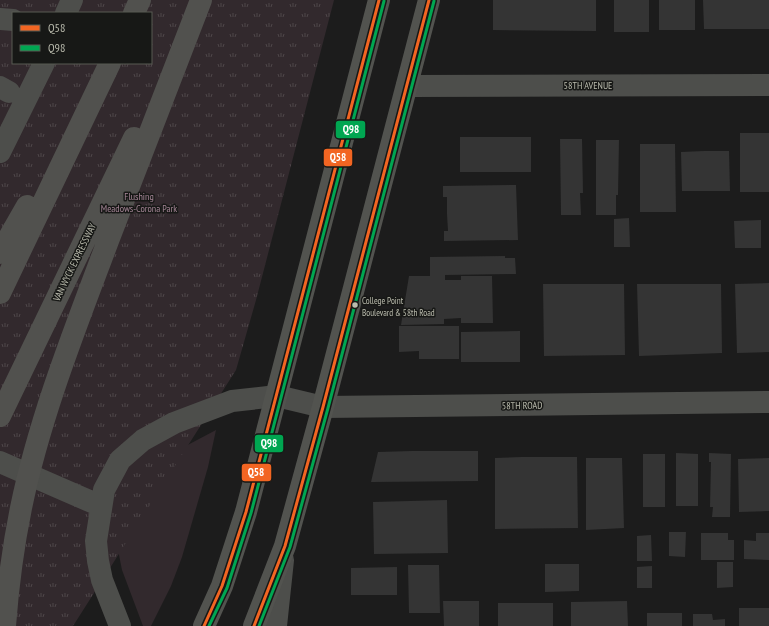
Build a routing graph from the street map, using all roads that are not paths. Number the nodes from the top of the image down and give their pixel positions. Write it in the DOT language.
graph roads {
  1 [pos="72,0"];
  2 [pos="140,0"];
  3 [pos="201,0"];
  4 [pos="379,0"];
  5 [pos="429,0"];
  6 [pos="66,12"];
  7 [pos="134,12"];
  8 [pos="0,19"];
  9 [pos="12,20"];
  10 [pos="44,64"];
  11 [pos="109,64"];
  12 [pos="110,64"];
  13 [pos="769,85"];
  14 [pos="406,86"];
  15 [pos="0,152"];
  16 [pos="0,253"];
  17 [pos="0,293"];
  18 [pos="277,396"];
  19 [pos="769,402"];
  20 [pos="323,407"];
  21 [pos="0,416"];
  22 [pos="0,462"];
  23 [pos="101,506"];
  24 [pos="285,546"];
  25 [pos="5,626"];
  26 [pos="120,626"];
  27 [pos="204,626"];
  28 [pos="254,626"];
  29 [pos="276,626"];
  1 -- 6 [label="street"];
  2 -- 7 [label="highway"];
  3 -- 21 [label="highway, VAN WYCK EXPRESSWAY"];
  3 -- 25 [label="highway"];
  4 -- 18 [label="main road"];
  5 -- 14 [label="main road"];
  8 -- 9 [label="street"];
  10 -- 15 [label="street"];
  11 -- 16 [label="highway"];
  12 -- 17 [label="highway"];
  13 -- 14 [label="street, 58TH AVENUE"];
  14 -- 20 [label="main road"];
  18 -- 20 [label="street, 58TH ROAD"];
  18 -- 23 [label="street, 58TH ROAD"];
  18 -- 27 [label="main road"];
  19 -- 20 [label="street, 58TH ROAD"];
  20 -- 24 [label="main road"];
  22 -- 23 [label="street"];
  23 -- 26 [label="street, 58TH ROAD"];
  24 -- 28 [label="main road"];
  24 -- 29 [label="street"];
}
